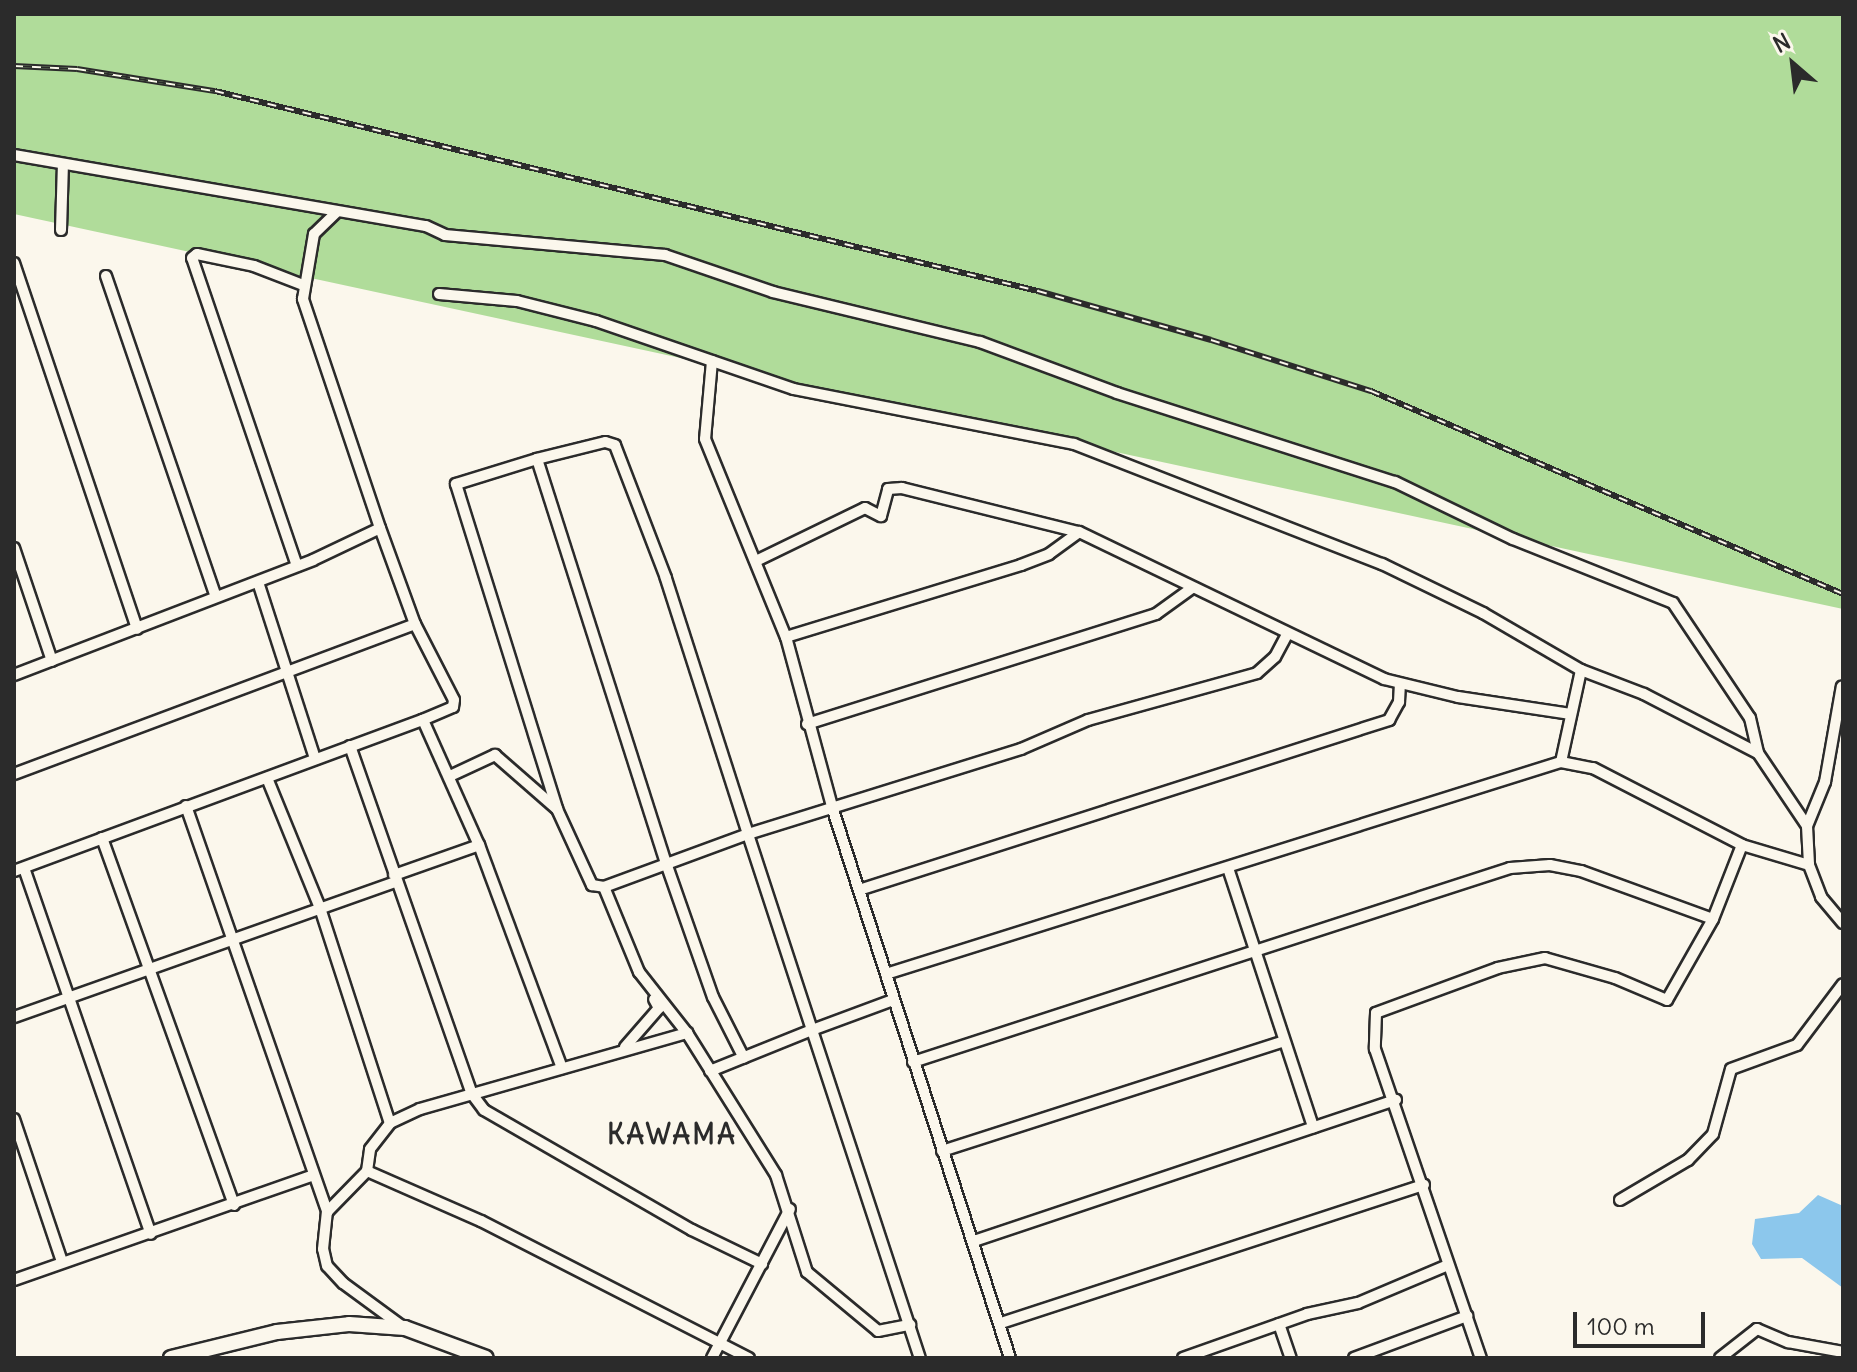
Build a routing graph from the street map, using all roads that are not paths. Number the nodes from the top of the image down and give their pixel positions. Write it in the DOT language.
graph roads {
  1 [pos="14,155"];
  2 [pos="63,164"];
  3 [pos="337,212"];
  4 [pos="61,230"];
  5 [pos="14,263"];
  6 [pos="106,276"];
  7 [pos="303,285"];
  8 [pos="439,294"];
  9 [pos="712,361"];
  10 [pos="537,459"];
  11 [pos="380,528"];
  12 [pos="1079,532"];
  13 [pos="14,548"];
  14 [pos="758,560"];
  15 [pos="297,566"];
  16 [pos="258,582"];
  17 [pos="19,583"];
  18 [pos="1192,588"];
  19 [pos="216,597"];
  20 [pos="415,624"];
  21 [pos="137,629"];
  22 [pos="1286,636"];
  23 [pos="786,637"];
  24 [pos="52,661"];
  25 [pos="1581,670"];
  26 [pos="14,675"];
  27 [pos="286,675"];
  28 [pos="1400,684"];
  29 [pos="1842,686"];
  30 [pos="1571,714"];
  31 [pos="423,720"];
  32 [pos="807,724"];
  33 [pos="350,746"];
  34 [pos="1758,753"];
  35 [pos="315,759"];
  36 [pos="1561,762"];
  37 [pos="14,774"];
  38 [pos="450,776"];
  39 [pos="267,778"];
  40 [pos="186,806"];
  41 [pos="557,809"];
  42 [pos="833,810"];
  43 [pos="1807,826"];
  44 [pos="748,834"];
  45 [pos="102,838"];
  46 [pos="479,845"];
  47 [pos="1742,845"];
  48 [pos="666,863"];
  49 [pos="1809,865"];
  50 [pos="1228,868"];
  51 [pos="19,870"];
  52 [pos="395,878"];
  53 [pos="604,887"];
  54 [pos="859,890"];
  55 [pos="320,908"];
  56 [pos="1713,919"];
  57 [pos="1843,923"];
  58 [pos="233,940"];
  59 [pos="1253,950"];
  60 [pos="151,969"];
  61 [pos="639,972"];
  62 [pos="886,974"];
  63 [pos="1843,984"];
  64 [pos="893,1000"];
  65 [pos="66,1001"];
  66 [pos="14,1017"];
  67 [pos="812,1030"];
  68 [pos="687,1033"];
  69 [pos="1284,1041"];
  70 [pos="625,1047"];
  71 [pos="744,1058"];
  72 [pos="913,1062"];
  73 [pos="562,1068"];
  74 [pos="710,1071"];
  75 [pos="472,1094"];
  76 [pos="1396,1100"];
  77 [pos="14,1119"];
  78 [pos="390,1123"];
  79 [pos="1313,1127"];
  80 [pos="942,1151"];
  81 [pos="367,1171"];
  82 [pos="313,1175"];
  83 [pos="1424,1185"];
  84 [pos="1620,1200"];
  85 [pos="234,1205"];
  86 [pos="790,1209"];
  87 [pos="327,1212"];
  88 [pos="778,1233"];
  89 [pos="151,1234"];
  90 [pos="798,1237"];
  91 [pos="974,1241"];
  92 [pos="62,1262"];
  93 [pos="762,1264"];
  94 [pos="1448,1265"];
  95 [pos="14,1280"];
  96 [pos="1467,1316"];
  97 [pos="1001,1323"];
  98 [pos="1279,1324"];
  99 [pos="910,1325"];
  100 [pos="405,1328"];
  101 [pos="720,1343"];
  102 [pos="1843,1352"];
  103 [pos="1201,1355"];
  104 [pos="171,1358"];
  105 [pos="486,1358"];
  106 [pos="712,1358"];
  107 [pos="749,1358"];
  108 [pos="920,1358"];
  109 [pos="1010,1358"];
  110 [pos="1183,1358"];
  111 [pos="1291,1358"];
  112 [pos="1354,1358"];
  113 [pos="1481,1358"];
  114 [pos="1720,1358"];
  1 -- 2 [label="street"];
  2 -- 3 [label="street"];
  2 -- 4 [label="street"];
  3 -- 7 [label="street"];
  3 -- 34 [label="street"];
  5 -- 21 [label="street"];
  6 -- 19 [label="street"];
  7 -- 11 [label="street"];
  7 -- 15 [label="street"];
  8 -- 9 [label="street"];
  9 -- 14 [label="street"];
  9 -- 25 [label="street"];
  10 -- 41 [label="street"];
  10 -- 44 [label="street"];
  10 -- 48 [label="street"];
  11 -- 15 [label="street"];
  11 -- 20 [label="street"];
  12 -- 14 [label="street"];
  12 -- 18 [label="street"];
  12 -- 23 [label="street"];
  13 -- 17 [label="street"];
  14 -- 23 [label="street"];
  15 -- 16 [label="street"];
  16 -- 19 [label="street"];
  16 -- 27 [label="street"];
  17 -- 24 [label="street"];
  18 -- 22 [label="street"];
  18 -- 32 [label="street"];
  19 -- 21 [label="street"];
  20 -- 27 [label="street"];
  20 -- 31 [label="street"];
  21 -- 24 [label="street"];
  22 -- 28 [label="street"];
  22 -- 42 [label="street"];
  23 -- 32 [label="street"];
  24 -- 26 [label="street"];
  25 -- 30 [label="street"];
  25 -- 34 [label="street"];
  27 -- 35 [label="street"];
  27 -- 37 [label="street"];
  28 -- 30 [label="street"];
  28 -- 54 [label="street"];
  29 -- 43 [label="street"];
  30 -- 36 [label="street"];
  31 -- 33 [label="street"];
  31 -- 38 [label="street"];
  32 -- 42 [label="street"];
  33 -- 35 [label="street"];
  33 -- 52 [label="street"];
  34 -- 43 [label="street"];
  35 -- 39 [label="street"];
  36 -- 47 [label="street"];
  36 -- 50 [label="street"];
  38 -- 41 [label="street"];
  38 -- 46 [label="street"];
  39 -- 40 [label="street"];
  39 -- 55 [label="street"];
  40 -- 45 [label="street"];
  40 -- 58 [label="street"];
  41 -- 53 [label="street"];
  42 -- 44 [label="street"];
  42 -- 54 [label="street"];
  43 -- 49 [label="street"];
  44 -- 48 [label="street"];
  44 -- 67 [label="street"];
  45 -- 51 [label="street"];
  45 -- 60 [label="street"];
  46 -- 52 [label="street"];
  46 -- 73 [label="street"];
  47 -- 49 [label="street"];
  47 -- 56 [label="street"];
  48 -- 53 [label="street"];
  48 -- 71 [label="street"];
  49 -- 57 [label="street"];
  50 -- 59 [label="street"];
  50 -- 62 [label="street"];
  51 -- 65 [label="street"];
  52 -- 55 [label="street"];
  52 -- 75 [label="street"];
  53 -- 61 [label="street"];
  54 -- 62 [label="street"];
  55 -- 58 [label="street"];
  55 -- 78 [label="street"];
  56 -- 59 [label="street"];
  56 -- 76 [label="street"];
  58 -- 60 [label="street"];
  58 -- 82 [label="street"];
  59 -- 69 [label="street"];
  59 -- 72 [label="street"];
  60 -- 65 [label="street"];
  60 -- 85 [label="street"];
  61 -- 68 [label="street"];
  61 -- 70 [label="street"];
  62 -- 64 [label="street"];
  63 -- 84 [label="street"];
  64 -- 67 [label="street"];
  64 -- 72 [label="street"];
  65 -- 66 [label="street"];
  65 -- 89 [label="street"];
  67 -- 71 [label="street"];
  67 -- 99 [label="street"];
  68 -- 70 [label="street"];
  68 -- 74 [label="street"];
  69 -- 79 [label="street"];
  69 -- 80 [label="street"];
  70 -- 73 [label="street"];
  71 -- 74 [label="street"];
  72 -- 80 [label="street"];
  73 -- 75 [label="street"];
  74 -- 86 [label="street"];
  75 -- 78 [label="street"];
  75 -- 93 [label="street"];
  76 -- 79 [label="street"];
  76 -- 83 [label="street"];
  77 -- 92 [label="street"];
  78 -- 81 [label="street"];
  79 -- 91 [label="street"];
  80 -- 91 [label="street"];
  81 -- 87 [label="street"];
  81 -- 101 [label="street"];
  82 -- 85 [label="street"];
  82 -- 87 [label="street"];
  83 -- 94 [label="street"];
  83 -- 97 [label="street"];
  85 -- 89 [label="street"];
  86 -- 88 [label="street"];
  86 -- 90 [label="street"];
  87 -- 100 [label="street"];
  88 -- 90 [label="street"];
  88 -- 93 [label="street"];
  89 -- 92 [label="street"];
  90 -- 99 [label="street"];
  91 -- 97 [label="street"];
  92 -- 95 [label="street"];
  93 -- 101 [label="street"];
  94 -- 96 [label="street"];
  94 -- 98 [label="street"];
  96 -- 112 [label="street"];
  96 -- 113 [label="street"];
  97 -- 109 [label="street"];
  98 -- 103 [label="street"];
  98 -- 111 [label="street"];
  99 -- 108 [label="street"];
  100 -- 104 [label="street"];
  100 -- 105 [label="street"];
  101 -- 106 [label="street"];
  101 -- 107 [label="street"];
  102 -- 114 [label="street"];
  103 -- 110 [label="street"];
}
